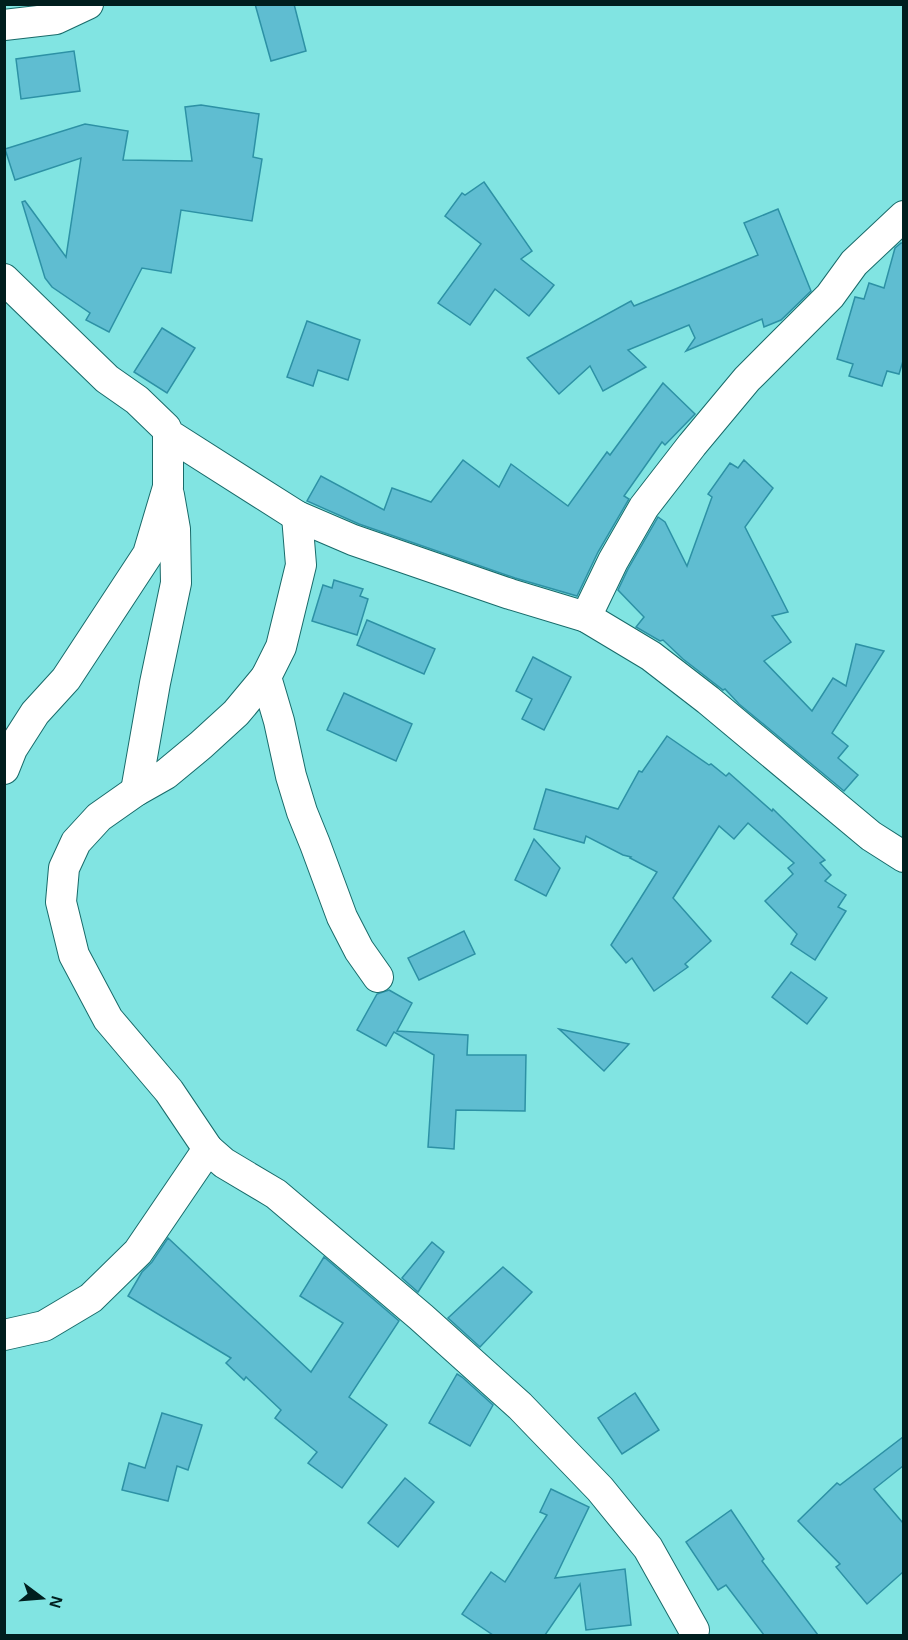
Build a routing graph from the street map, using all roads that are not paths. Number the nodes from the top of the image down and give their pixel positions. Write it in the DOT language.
graph roads {
  1 [pos="88,4"];
  2 [pos="4,25"];
  3 [pos="903,216"];
  4 [pos="4,279"];
  5 [pos="168,434"];
  6 [pos="168,487"];
  7 [pos="297,516"];
  8 [pos="586,617"];
  9 [pos="266,677"];
  10 [pos="4,769"];
  11 [pos="136,791"];
  12 [pos="903,857"];
  13 [pos="378,977"];
  14 [pos="208,1149"];
  15 [pos="4,1335"];
  16 [pos="694,1630"];
  1 -- 2 [label="street"];
  3 -- 8 [label="street"];
  4 -- 5 [label="street"];
  5 -- 6 [label="street"];
  5 -- 7 [label="street"];
  6 -- 10 [label="street"];
  6 -- 11 [label="street"];
  7 -- 8 [label="street"];
  7 -- 9 [label="street"];
  8 -- 12 [label="street"];
  9 -- 11 [label="street"];
  9 -- 13 [label="street"];
  11 -- 14 [label="street"];
  14 -- 15 [label="street"];
  14 -- 16 [label="street"];
}
